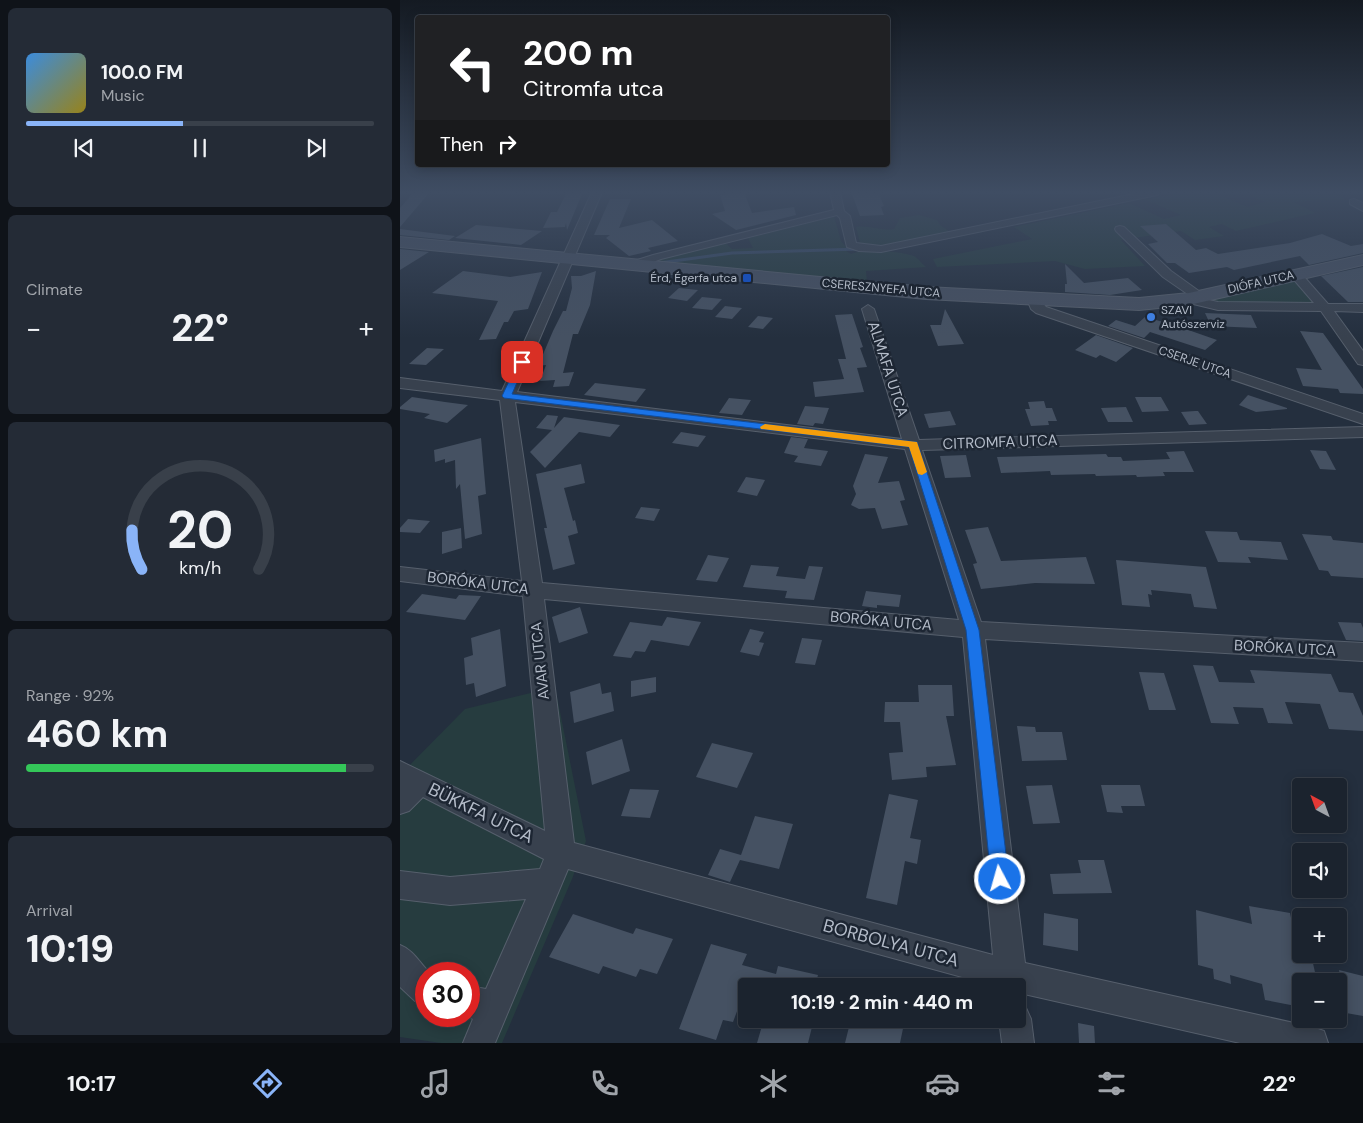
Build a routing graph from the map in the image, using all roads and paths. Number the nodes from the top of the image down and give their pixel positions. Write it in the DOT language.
graph roads {
  1 [pos="576,241"];
  2 [pos="723,241"];
  3 [pos="850,241"];
  4 [pos="925,241"];
  5 [pos="1132,241"];
  6 [pos="400,242"];
  7 [pos="568,258"];
  8 [pos="1363,260"];
  9 [pos="635,265"];
  10 [pos="1295,274"];
  11 [pos="1194,298"];
  12 [pos="1033,299"];
  13 [pos="1363,308"];
  14 [pos="868,309"];
  15 [pos="1326,309"];
  16 [pos="1363,361"];
  17 [pos="400,383"];
  18 [pos="507,396"];
  19 [pos="1363,419"];
  20 [pos="1363,432"];
  21 [pos="914,445"];
  22 [pos="400,574"];
  23 [pos="533,590"];
  24 [pos="973,630"];
  25 [pos="1363,652"];
  26 [pos="410,778"];
  27 [pos="400,802"];
  28 [pos="561,853"];
  29 [pos="400,884"];
  30 [pos="547,884"];
  31 [pos="400,960"];
  32 [pos="1000,978"];
  33 [pos="1011,978"];
  34 [pos="415,981"];
  35 [pos="1026,984"];
  36 [pos="482,1004"];
  37 [pos="1016,1028"];
  38 [pos="480,1043"];
  39 [pos="1018,1043"];
  40 [pos="1312,1043"];
  1 -- 7 [label="street"];
  2 -- 9 [label="street"];
  3 -- 4 [label="street"];
  5 -- 11 [label="street"];
  6 -- 7 [label="street, CSERESZNYEFA UTCA"];
  7 -- 9 [label="street, CSERESZNYEFA UTCA"];
  7 -- 18 [label="street"];
  8 -- 10 [label="street, DIÓFA UTCA"];
  9 -- 12 [label="street, CSERESZNYEFA UTCA"];
  10 -- 11 [label="street, DIÓFA UTCA"];
  10 -- 15 [label="street"];
  11 -- 12 [label="street, CSERESZNYEFA UTCA"];
  11 -- 15 [label="street, CSERESZNYEFA UTCA"];
  12 -- 19 [label="street, CSERJE UTCA"];
  13 -- 15 [label="street, CSERESZNYEFA UTCA"];
  14 -- 21 [label="street, ALMAFA UTCA"];
  15 -- 16 [label="street"];
  17 -- 18 [label="street, CITROMFA UTCA"];
  18 -- 21 [label="street, CITROMFA UTCA"];
  18 -- 23 [label="street, AVAR UTCA"];
  20 -- 21 [label="street, CITROMFA UTCA"];
  21 -- 24 [label="street, ALMAFA UTCA"];
  22 -- 23 [label="street, BORÓKA UTCA"];
  23 -- 24 [label="street, BORÓKA UTCA"];
  23 -- 28 [label="street, AVAR UTCA"];
  24 -- 25 [label="street, BORÓKA UTCA"];
  24 -- 33 [label="street, ALMAFA UTCA"];
  26 -- 27 [label="street"];
  26 -- 28 [label="street, BÜKKFA UTCA"];
  28 -- 30 [label="street"];
  28 -- 32 [label="street, BORBOLYA UTCA"];
  29 -- 30 [label="street"];
  30 -- 36 [label="street"];
  31 -- 34 [label="street"];
  35 -- 40 [label="street, BORBOLYA UTCA"];
  36 -- 38 [label="street"];
  37 -- 39 [label="street"];
}
